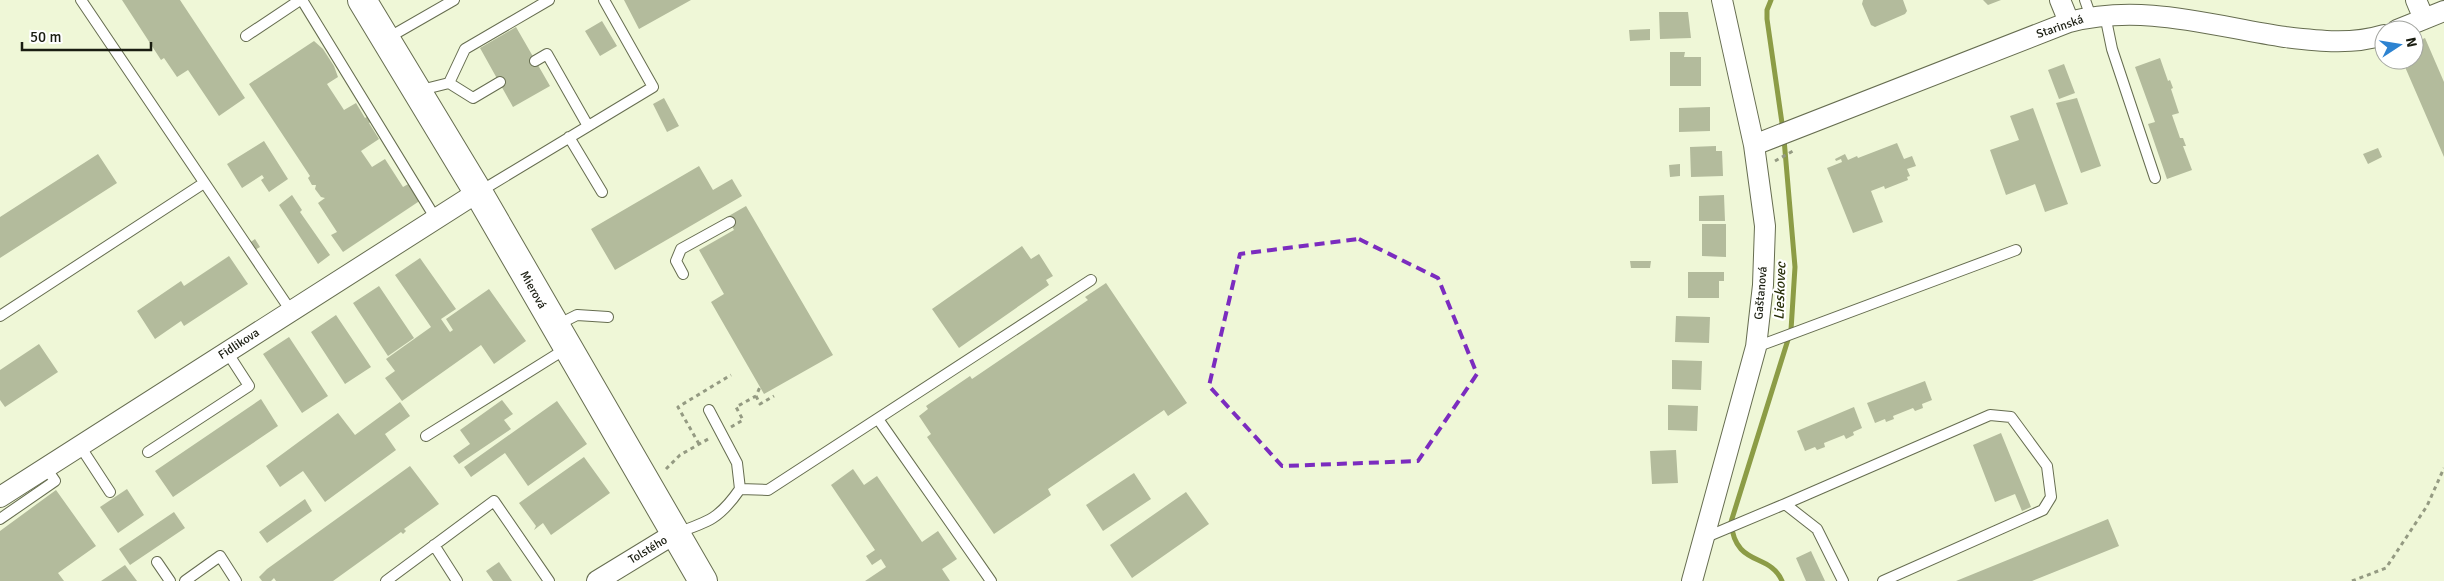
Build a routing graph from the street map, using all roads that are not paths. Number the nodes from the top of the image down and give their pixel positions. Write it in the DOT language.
graph roads {
  1 [pos="81,0"];
  2 [pos="301,0"];
  3 [pos="362,0"];
  4 [pos="454,0"];
  5 [pos="549,0"];
  6 [pos="604,0"];
  7 [pos="1722,0"];
  8 [pos="2060,0"];
  9 [pos="2416,0"];
  10 [pos="2094,10"];
  11 [pos="2444,11"];
  12 [pos="2424,19"];
  13 [pos="2069,22"];
  14 [pos="246,36"];
  15 [pos="2374,37"];
  16 [pos="386,40"];
  17 [pos="535,61"];
  18 [pos="500,82"];
  19 [pos="449,83"];
  20 [pos="415,91"];
  21 [pos="588,126"];
  22 [pos="569,137"];
  23 [pos="1754,146"];
  24 [pos="2155,178"];
  25 [pos="204,183"];
  26 [pos="478,192"];
  27 [pos="602,192"];
  28 [pos="436,219"];
  29 [pos="730,222"];
  30 [pos="2016,250"];
  31 [pos="683,274"];
  32 [pos="1091,280"];
  33 [pos="291,311"];
  34 [pos="0,316"];
  35 [pos="608,317"];
  36 [pos="560,337"];
  37 [pos="1756,347"];
  38 [pos="227,352"];
  39 [pos="708,410"];
  40 [pos="878,419"];
  41 [pos="426,436"];
  42 [pos="80,446"];
  43 [pos="148,452"];
  44 [pos="46,468"];
  45 [pos="740,489"];
  46 [pos="110,492"];
  47 [pos="0,497"];
  48 [pos="1785,504"];
  49 [pos="0,519"];
  50 [pos="674,534"];
  51 [pos="1703,539"];
  52 [pos="434,545"];
  53 [pos="157,562"];
  54 [pos="170,581"];
  55 [pos="185,581"];
  56 [pos="236,581"];
  57 [pos="386,581"];
  58 [pos="457,581"];
  59 [pos="549,581"];
  60 [pos="597,581"];
  61 [pos="703,581"];
  62 [pos="991,581"];
  63 [pos="1692,581"];
  64 [pos="1843,581"];
  65 [pos="1883,581"];
  1 -- 25 [label="lane"];
  2 -- 14 [label="lane"];
  2 -- 28 [label="lane"];
  3 -- 16 [label="main road, Mierová"];
  4 -- 16 [label="lane"];
  5 -- 19 [label="lane"];
  6 -- 21 [label="lane"];
  7 -- 23 [label="street, Gaštanová"];
  8 -- 13 [label="street"];
  9 -- 12 [label="street"];
  10 -- 13 [label="street, Starinská"];
  10 -- 15 [label="street, Starinská"];
  10 -- 24 [label="lane"];
  11 -- 12 [label="street"];
  13 -- 23 [label="street, Starinská"];
  16 -- 20 [label="main road, Mierová"];
  17 -- 21 [label="lane"];
  18 -- 19 [label="lane"];
  19 -- 20 [label="lane"];
  20 -- 26 [label="main road, Mierová"];
  21 -- 22 [label="lane"];
  22 -- 26 [label="lane"];
  22 -- 27 [label="lane"];
  23 -- 37 [label="street, Gaštanová"];
  25 -- 33 [label="lane"];
  25 -- 34 [label="lane"];
  26 -- 28 [label="street, Fidlikova"];
  26 -- 36 [label="main road, Mierová"];
  28 -- 33 [label="street, Fidlikova"];
  29 -- 31 [label="lane"];
  30 -- 37 [label="lane"];
  32 -- 40 [label="lane"];
  33 -- 38 [label="street, Fidlikova"];
  35 -- 36 [label="lane"];
  36 -- 41 [label="lane"];
  36 -- 50 [label="main road, Mierová"];
  37 -- 51 [label="street, Gaštanová"];
  38 -- 42 [label="street, Fidlikova"];
  38 -- 43 [label="lane"];
  39 -- 45 [label="lane"];
  40 -- 45 [label="lane"];
  40 -- 62 [label="lane"];
  42 -- 44 [label="street, Fidlikova"];
  42 -- 46 [label="lane"];
  44 -- 47 [label="street, Fidlikova"];
  44 -- 49 [label="lane"];
  45 -- 50 [label="lane"];
  48 -- 51 [label="lane"];
  48 -- 64 [label="lane"];
  48 -- 65 [label="lane"];
  50 -- 60 [label="street, Tolstého"];
  50 -- 61 [label="main road, Mierová"];
  51 -- 63 [label="street, Gaštanová"];
  52 -- 57 [label="lane"];
  52 -- 58 [label="lane"];
  52 -- 59 [label="lane"];
  53 -- 54 [label="lane"];
  55 -- 56 [label="lane"];
}
